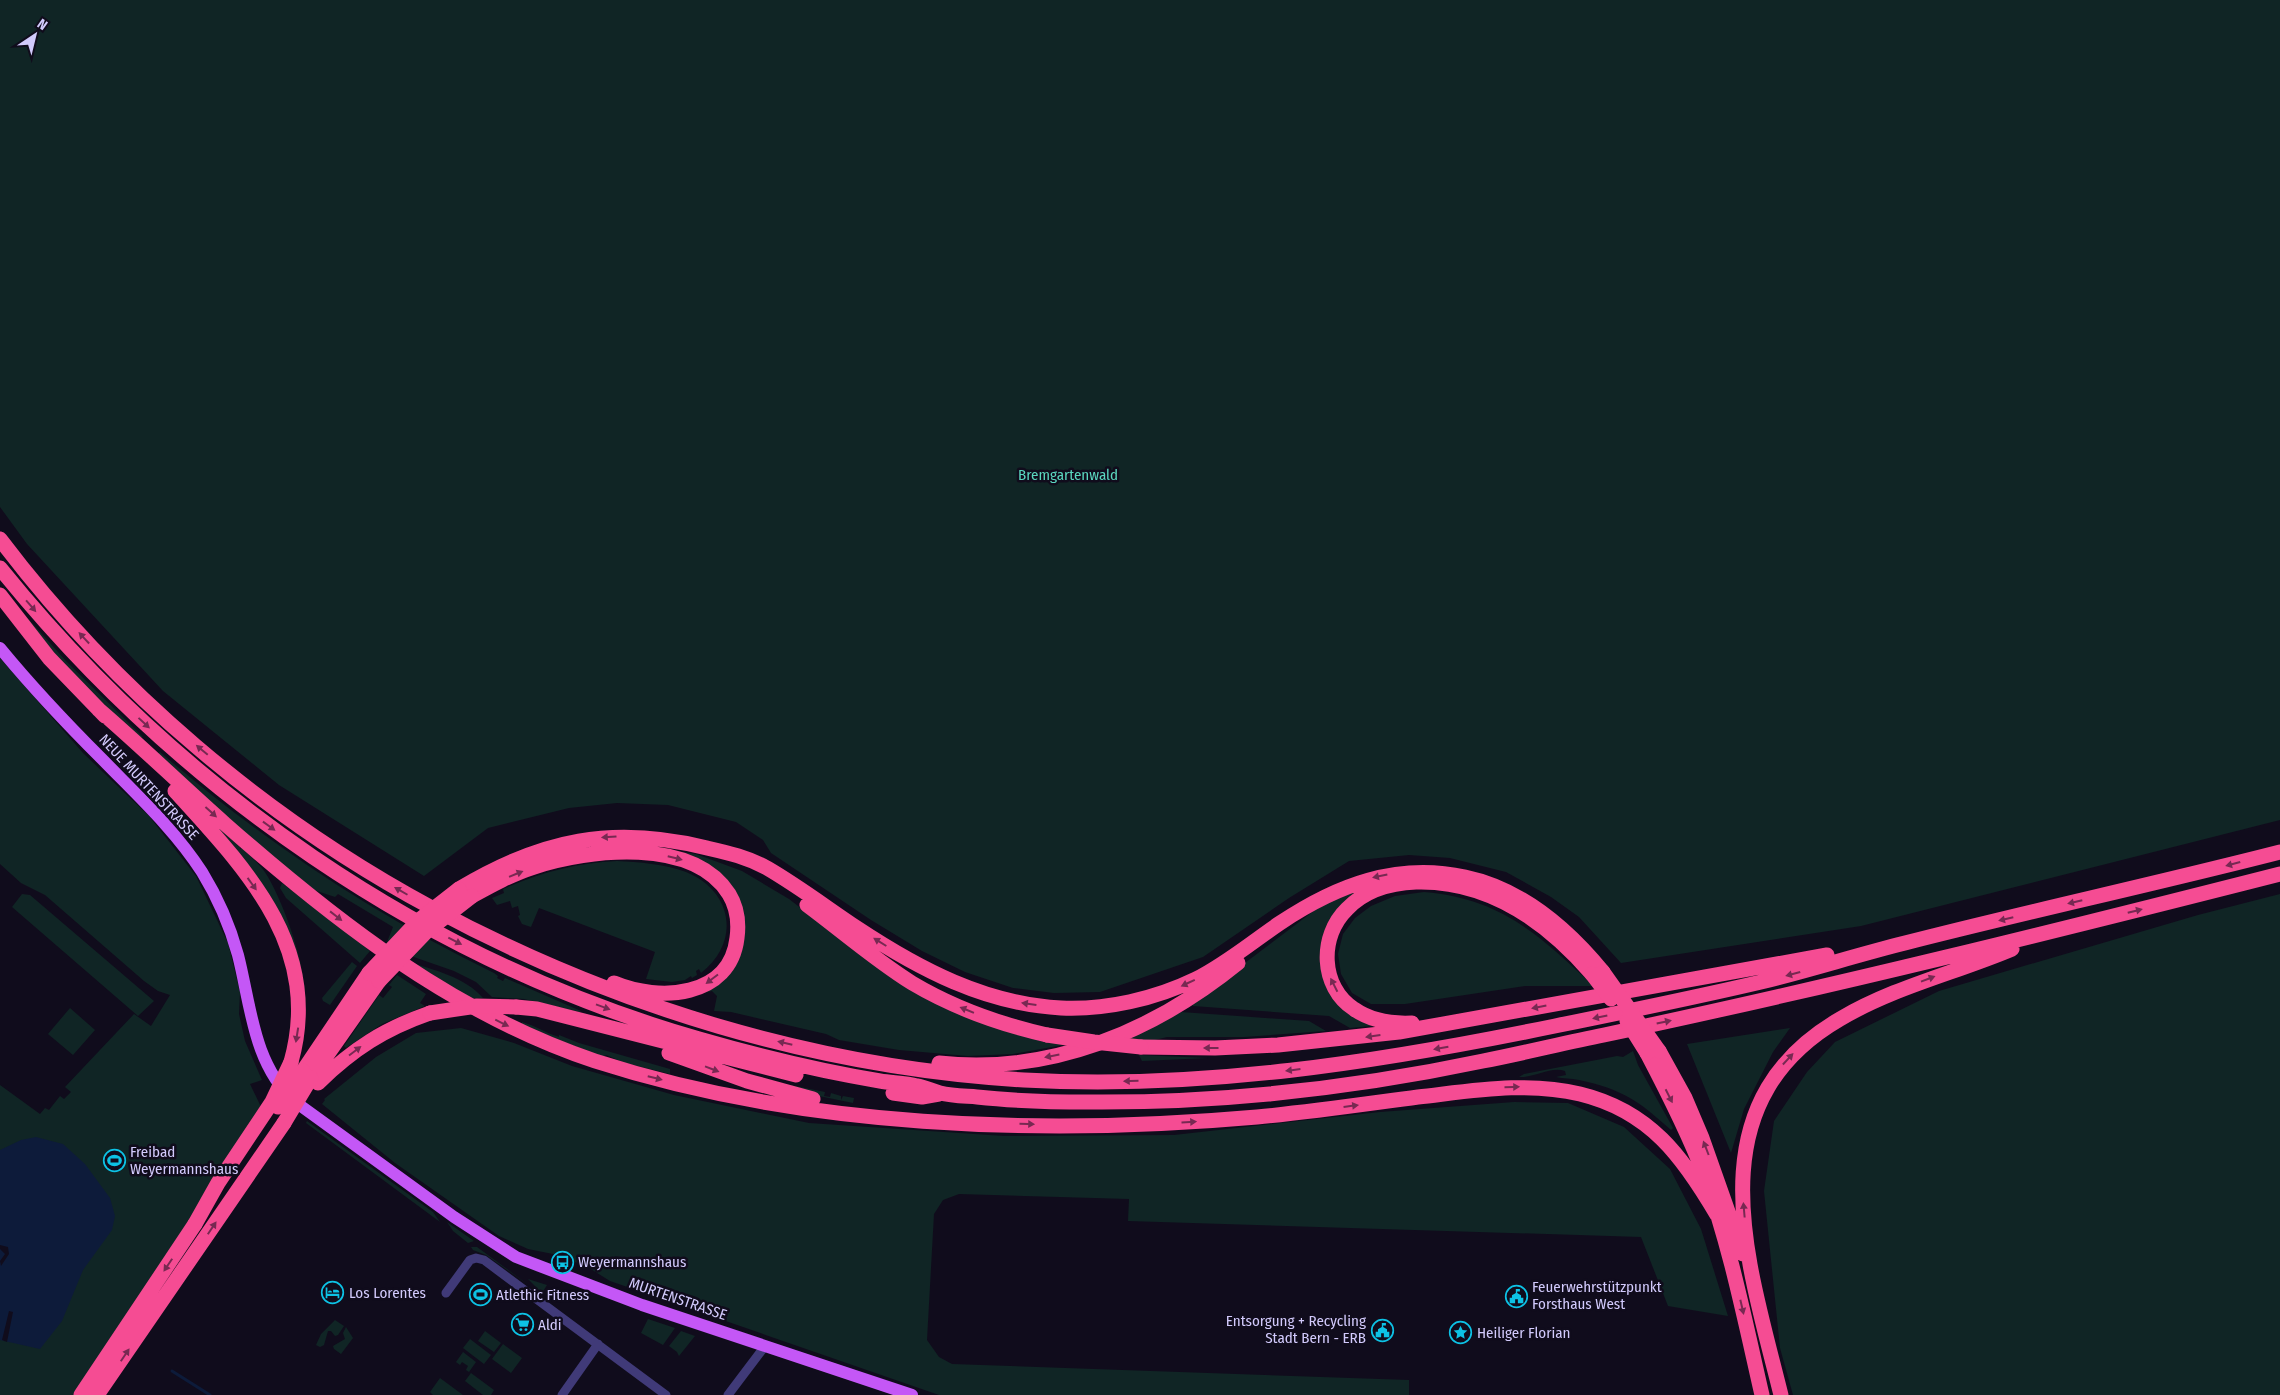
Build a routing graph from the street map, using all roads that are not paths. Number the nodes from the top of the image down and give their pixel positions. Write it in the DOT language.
graph roads {
  1 [pos="0,539"];
  2 [pos="0,568"];
  3 [pos="0,595"];
  4 [pos="0,648"];
  5 [pos="98,709"];
  6 [pos="709,848"];
  7 [pos="2280,852"];
  8 [pos="2280,874"];
  9 [pos="466,892"];
  10 [pos="1318,901"];
  11 [pos="2054,931"];
  12 [pos="1907,942"];
  13 [pos="522,954"];
  14 [pos="1598,973"];
  15 [pos="1473,1020"];
  16 [pos="618,1030"];
  17 [pos="1653,1052"];
  18 [pos="833,1053"];
  19 [pos="306,1074"];
  20 [pos="278,1082"];
  21 [pos="942,1093"];
  22 [pos="978,1123"];
  23 [pos="1718,1215"];
  24 [pos="446,1293"];
  25 [pos="1756,1293"];
  26 [pos="598,1344"];
  27 [pos="765,1346"];
  28 [pos="565,1390"];
  29 [pos="81,1395"];
  30 [pos="97,1395"];
  31 [pos="666,1395"];
  32 [pos="728,1395"];
  33 [pos="912,1395"];
  34 [pos="1762,1395"];
  35 [pos="1781,1395"];
  13 -- 1 [label="highway, one-way"];
  2 -- 21 [label="highway, one-way"];
  3 -- 5 [label="highway"];
  4 -- 20 [label="main road, NEUE MURTENSTRASSE"];
  5 -- 19 [label="highway, one-way"];
  5 -- 22 [label="highway, one-way"];
  6 -- 9 [label="highway, one-way"];
  10 -- 6 [label="highway, one-way"];
  15 -- 6 [label="highway, one-way, bridge"];
  7 -- 12 [label="highway, one-way"];
  11 -- 8 [label="highway, one-way"];
  9 -- 13 [label="highway, one-way"];
  9 -- 19 [label="highway, bridge"];
  14 -- 10 [label="highway, one-way"];
  10 -- 18 [label="highway, one-way"];
  21 -- 11 [label="highway, one-way"];
  25 -- 11 [label="highway, one-way"];
  12 -- 15 [label="highway, one-way"];
  12 -- 18 [label="highway, one-way"];
  18 -- 13 [label="highway, one-way"];
  15 -- 14 [label="highway, one-way"];
  14 -- 17 [label="highway, bridge"];
  19 -- 16 [label="highway, one-way, bridge"];
  16 -- 21 [label="highway"];
  16 -- 22 [label="highway, one-way"];
  17 -- 23 [label="highway, one-way"];
  25 -- 17 [label="highway, one-way"];
  19 -- 29 [label="highway, one-way, bridge"];
  30 -- 19 [label="highway, one-way, bridge"];
  20 -- 27 [label="main road, MURTENSTRASSE"];
  22 -- 23 [label="highway, one-way"];
  23 -- 34 [label="highway, one-way"];
  24 -- 26 [label="street"];
  25 -- 35 [label="highway"];
  26 -- 28 [label="street"];
  26 -- 31 [label="street"];
  27 -- 32 [label="street"];
  27 -- 33 [label="main road, MURTENSTRASSE"];
}
